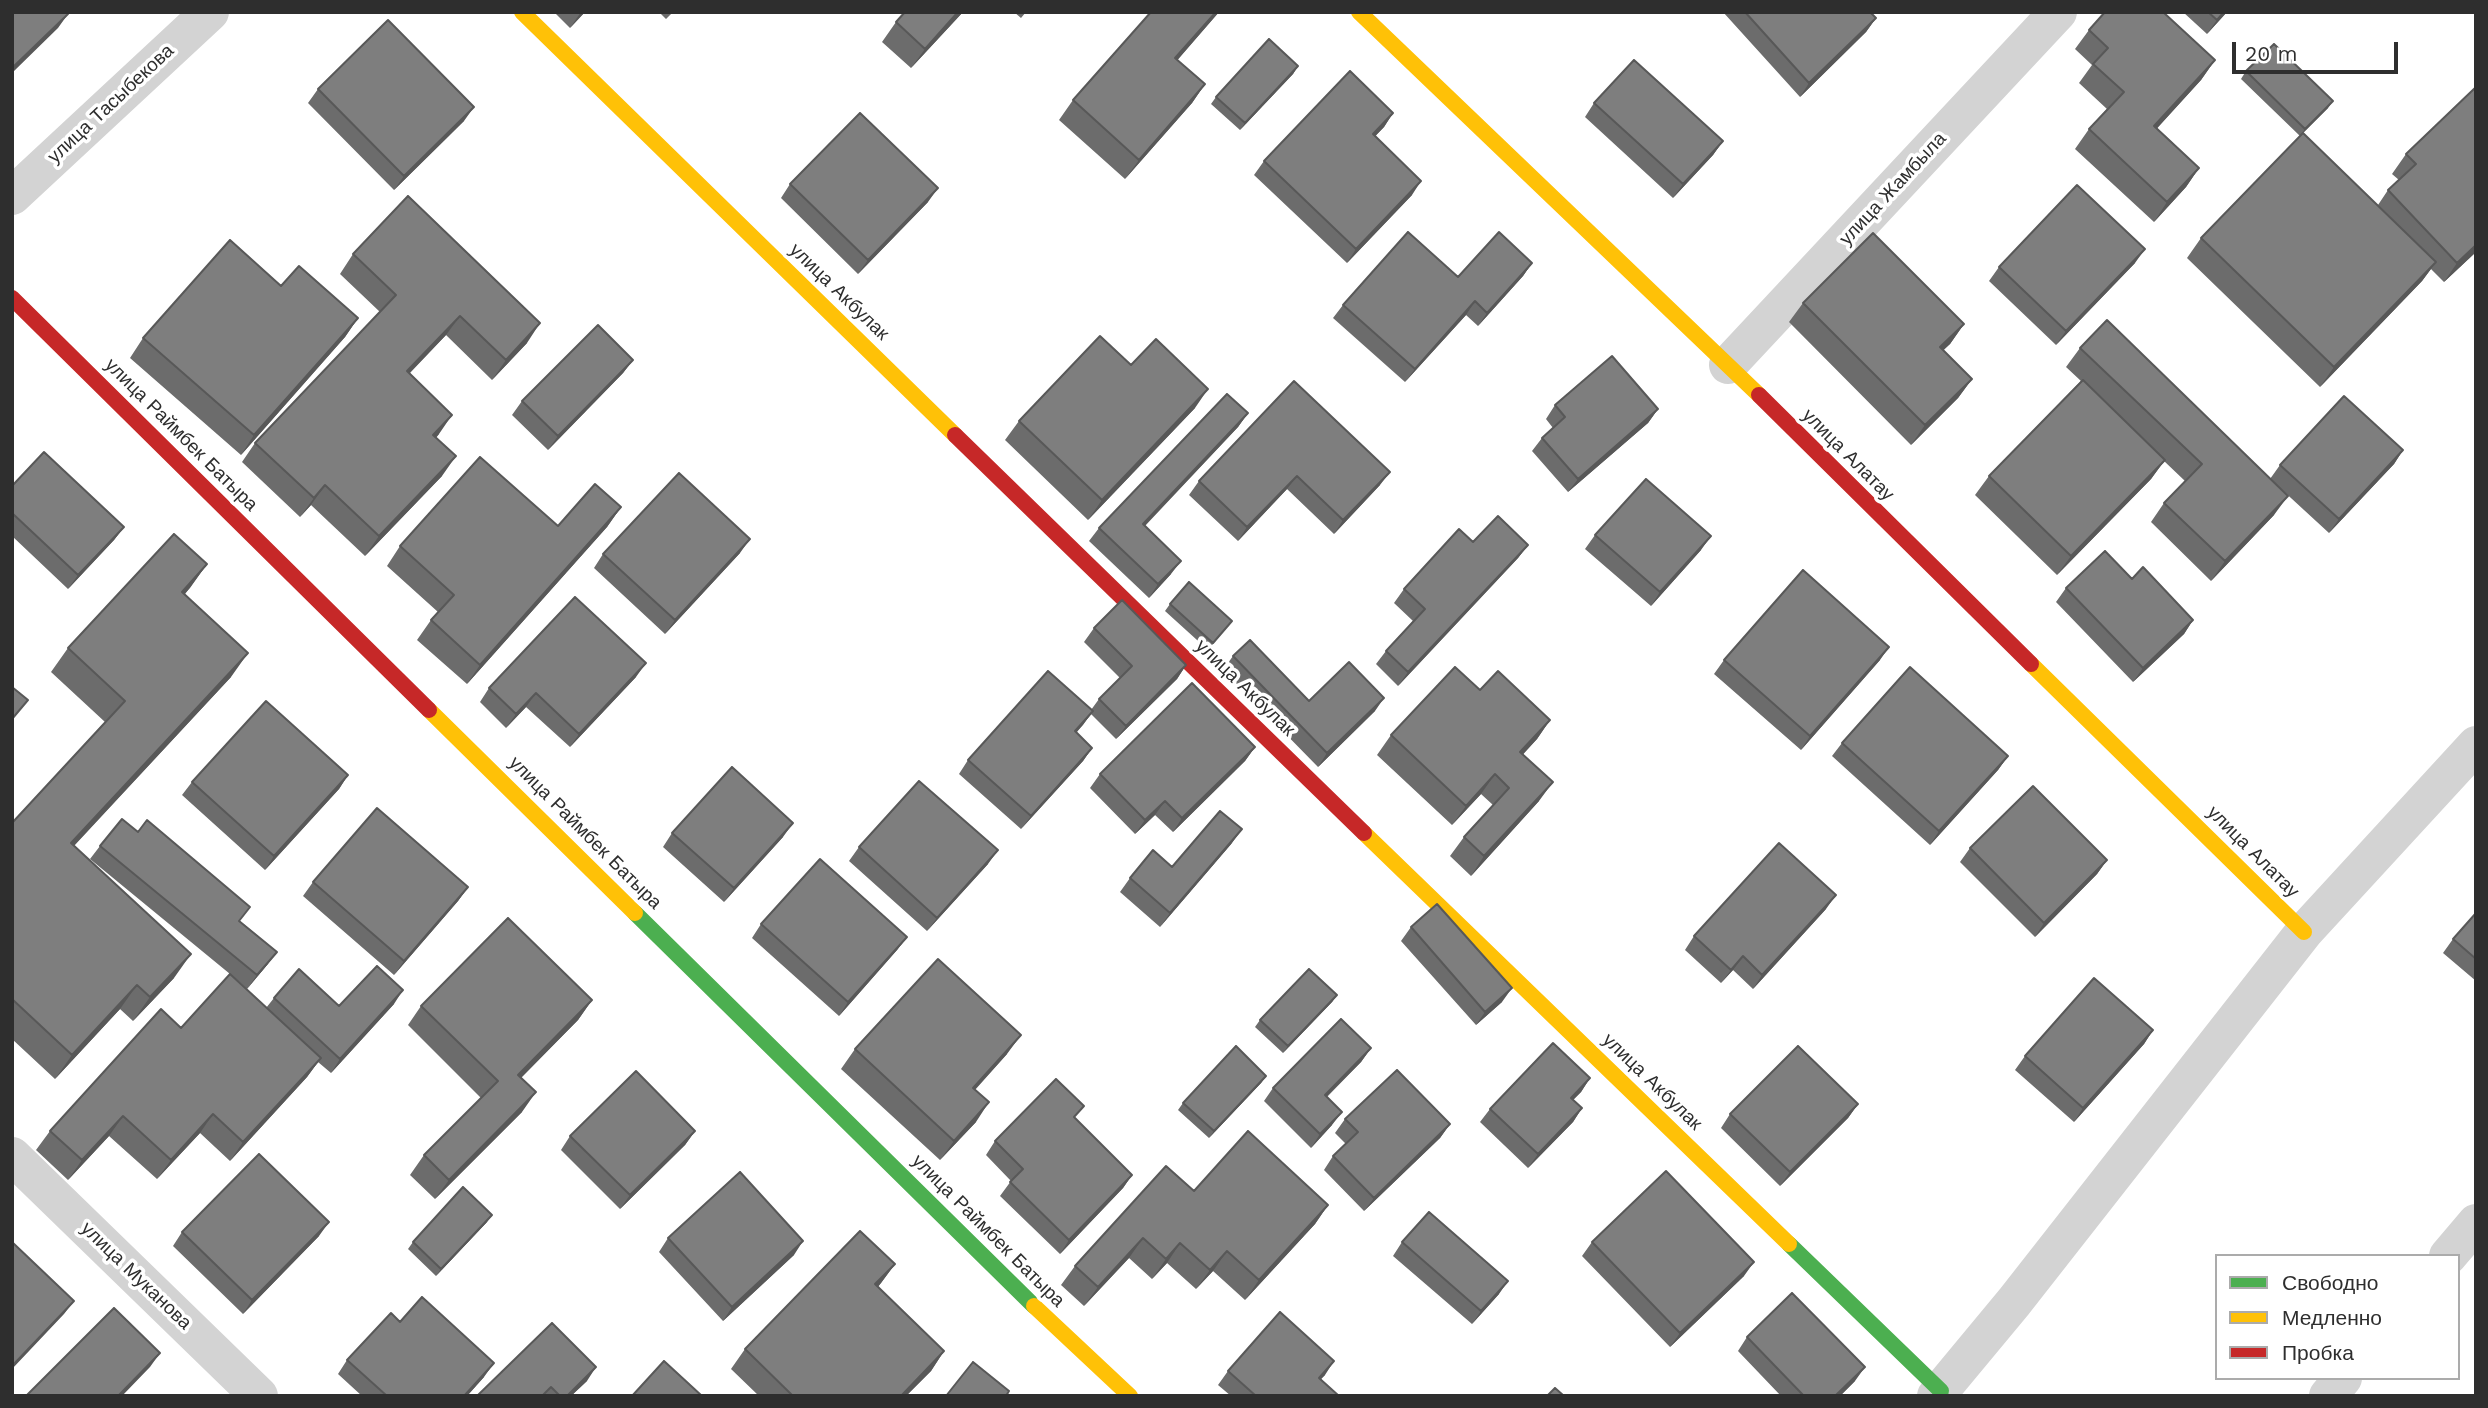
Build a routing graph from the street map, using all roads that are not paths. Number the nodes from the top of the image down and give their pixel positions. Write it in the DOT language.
graph roads {
  1 [pos="210,12"];
  2 [pos="522,12"];
  3 [pos="1359,12"];
  4 [pos="2058,12"];
  5 [pos="12,196"];
  6 [pos="12,298"];
  7 [pos="1728,365"];
  8 [pos="2476,745"];
  9 [pos="2304,932"];
  10 [pos="12,1156"];
  11 [pos="2476,1223"];
  12 [pos="2450,1254"];
  13 [pos="2341,1380"];
  14 [pos="1939,1393"];
  15 [pos="259,1396"];
  16 [pos="1130,1396"];
  17 [pos="2328,1396"];
  1 -- 5 [label="street, улица Тасыбекова"];
  2 -- 14 [label="street, улица Акбулак"];
  3 -- 7 [label="street, улица Алатау"];
  4 -- 7 [label="street, улица Жамбыла"];
  6 -- 16 [label="street, улица Раймбек Батыра"];
  7 -- 9 [label="street, улица Алатау"];
  8 -- 9 [label="street"];
  9 -- 14 [label="street"];
  10 -- 15 [label="street, улица Муканова"];
  11 -- 12 [label="street"];
  13 -- 17 [label="street"];
}
